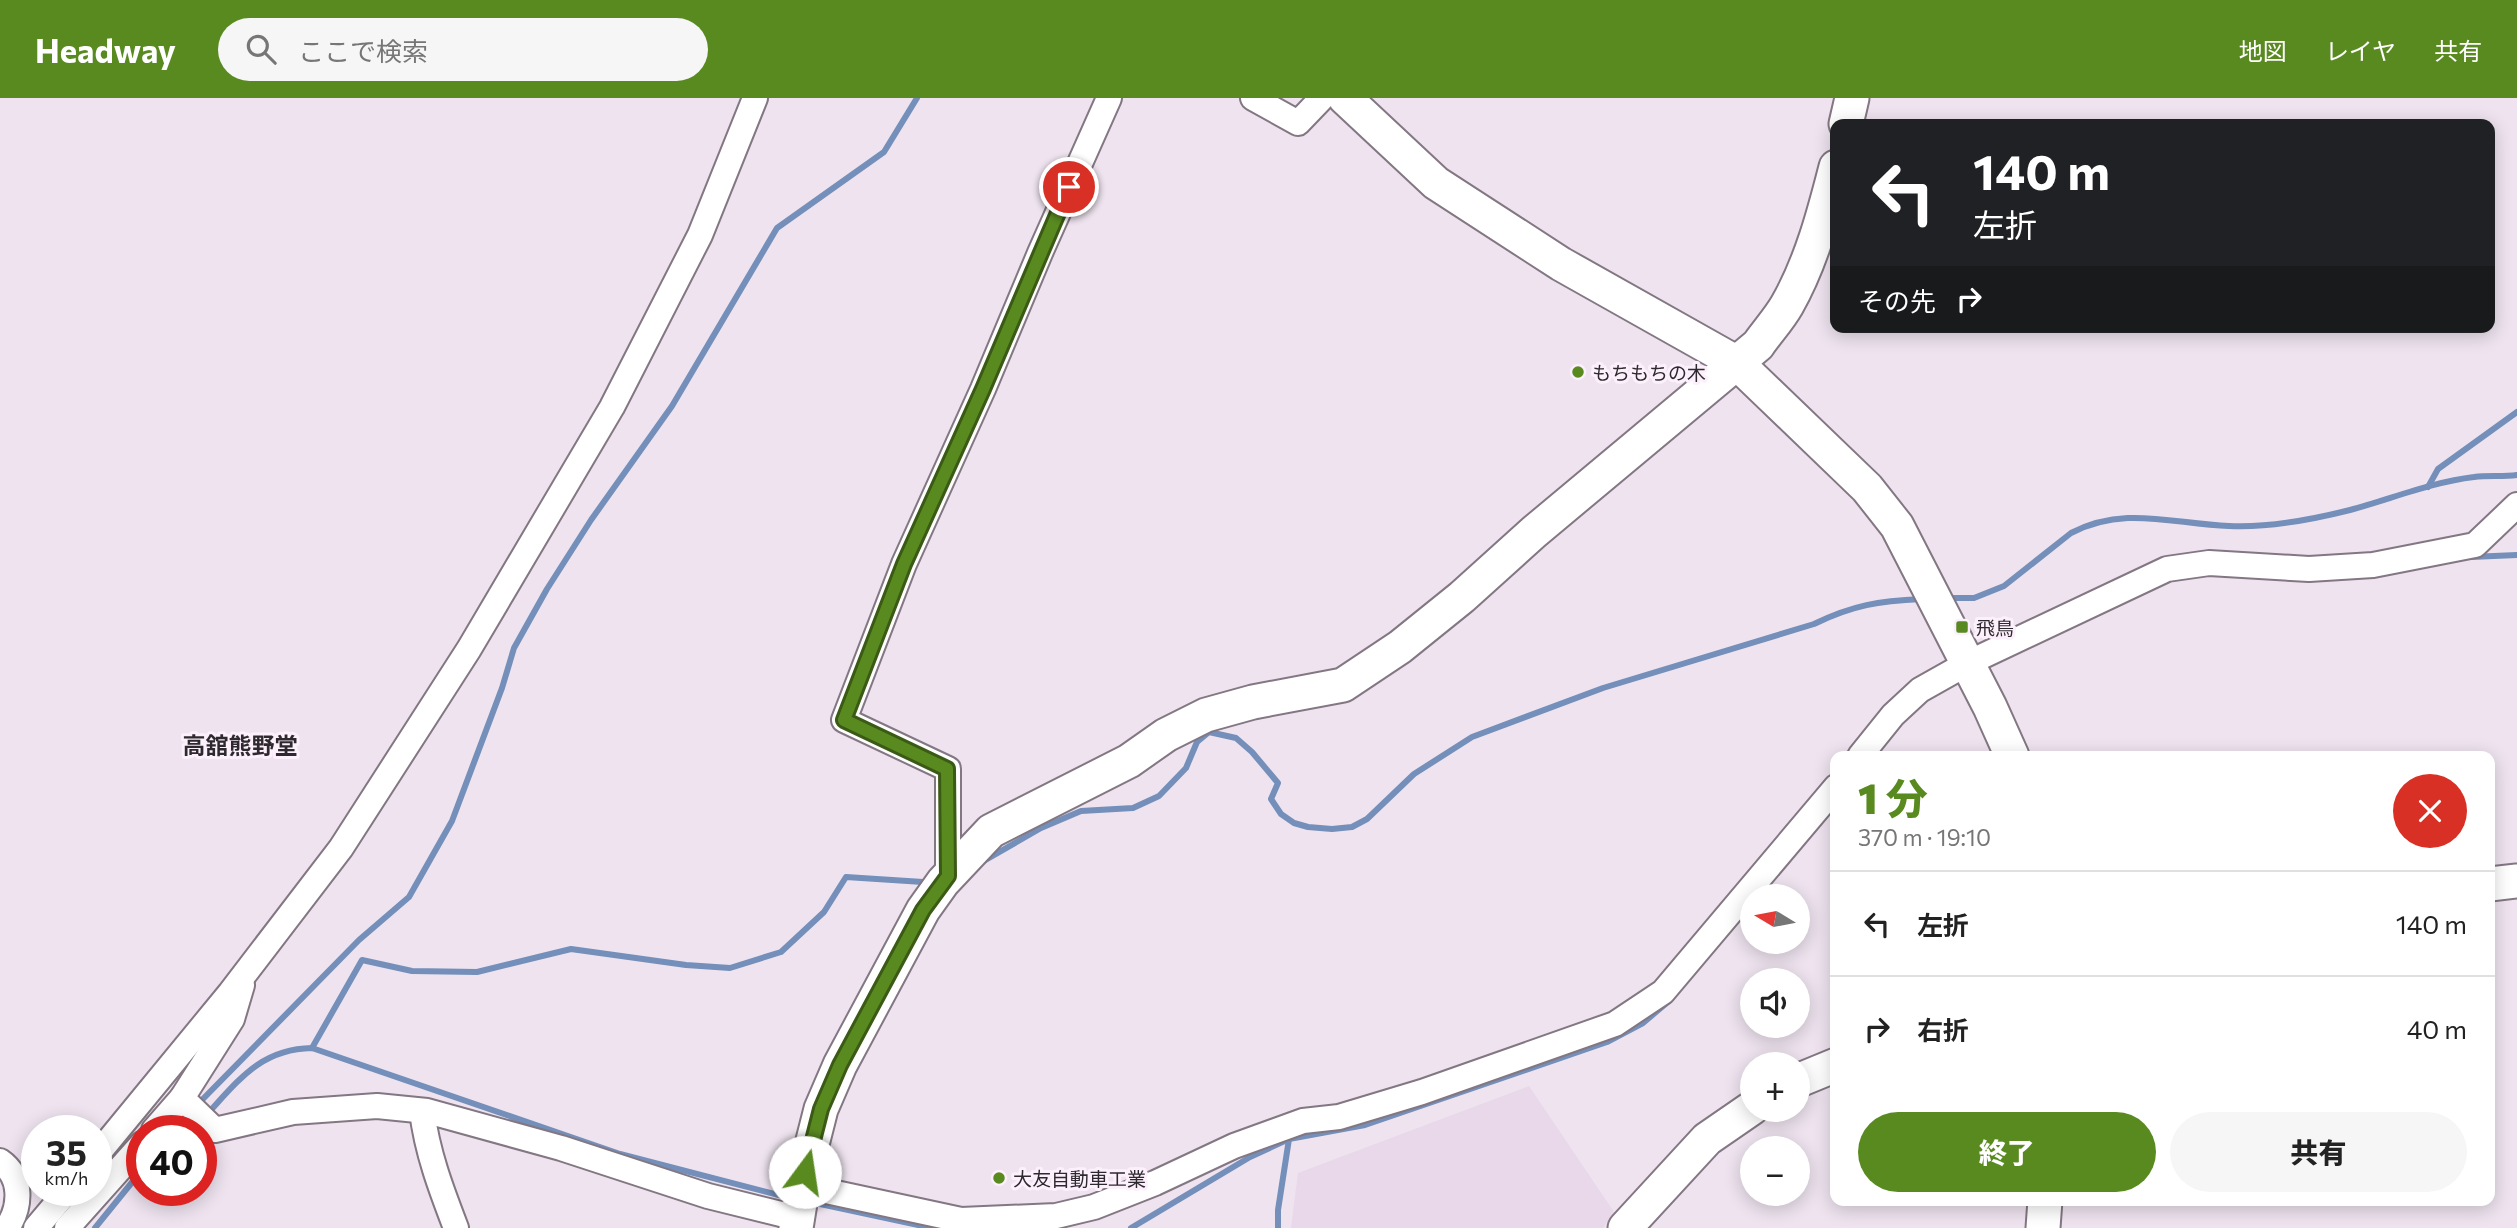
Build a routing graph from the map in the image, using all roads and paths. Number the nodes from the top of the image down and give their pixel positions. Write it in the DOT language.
graph roads {
  1 [pos="755,98"];
  2 [pos="1109,98"];
  3 [pos="1253,98"];
  4 [pos="1322,98"];
  5 [pos="1345,98"];
  6 [pos="1852,98"];
  7 [pos="1847,119"];
  8 [pos="1830,192"];
  9 [pos="1737,363"];
  10 [pos="2517,505"];
  11 [pos="1973,672"];
  12 [pos="1864,751"];
  13 [pos="2009,751"];
  14 [pos="1830,794"];
  15 [pos="948,876"];
  16 [pos="2517,881"];
  17 [pos="2495,883"];
  18 [pos="245,973"];
  19 [pos="1830,1067"];
  20 [pos="1810,1076"];
  21 [pos="182,1098"];
  22 [pos="422,1111"];
  23 [pos="167,1115"];
  24 [pos="1740,1116"];
  25 [pos="112,1136"];
  26 [pos="0,1161"];
  27 [pos="126,1162"];
  28 [pos="55,1206"];
  29 [pos="2045,1206"];
  30 [pos="799,1207"];
  31 [pos="8,1228"];
  32 [pos="36,1228"];
  33 [pos="67,1228"];
  34 [pos="456,1228"];
  35 [pos="1625,1228"];
  36 [pos="2043,1228"];
  1 -- 18 [label="street"];
  2 -- 15 [label="street"];
  3 -- 4 [label="street"];
  5 -- 9 [label="street"];
  6 -- 7 [label="street"];
  8 -- 9 [label="street"];
  9 -- 11 [label="street"];
  9 -- 15 [label="street"];
  10 -- 11 [label="street"];
  11 -- 12 [label="street"];
  11 -- 13 [label="street"];
  14 -- 30 [label="street"];
  15 -- 30 [label="street"];
  16 -- 17 [label="street"];
  18 -- 21 [label="street"];
  18 -- 25 [label="street"];
  19 -- 20 [label="street"];
  21 -- 22 [label="street"];
  21 -- 23 [label="street"];
  22 -- 30 [label="street"];
  22 -- 34 [label="street"];
  24 -- 35 [label="street"];
  26 -- 31 [label="street"];
  27 -- 33 [label="street"];
  28 -- 32 [label="street"];
  29 -- 36 [label="street"];
}
